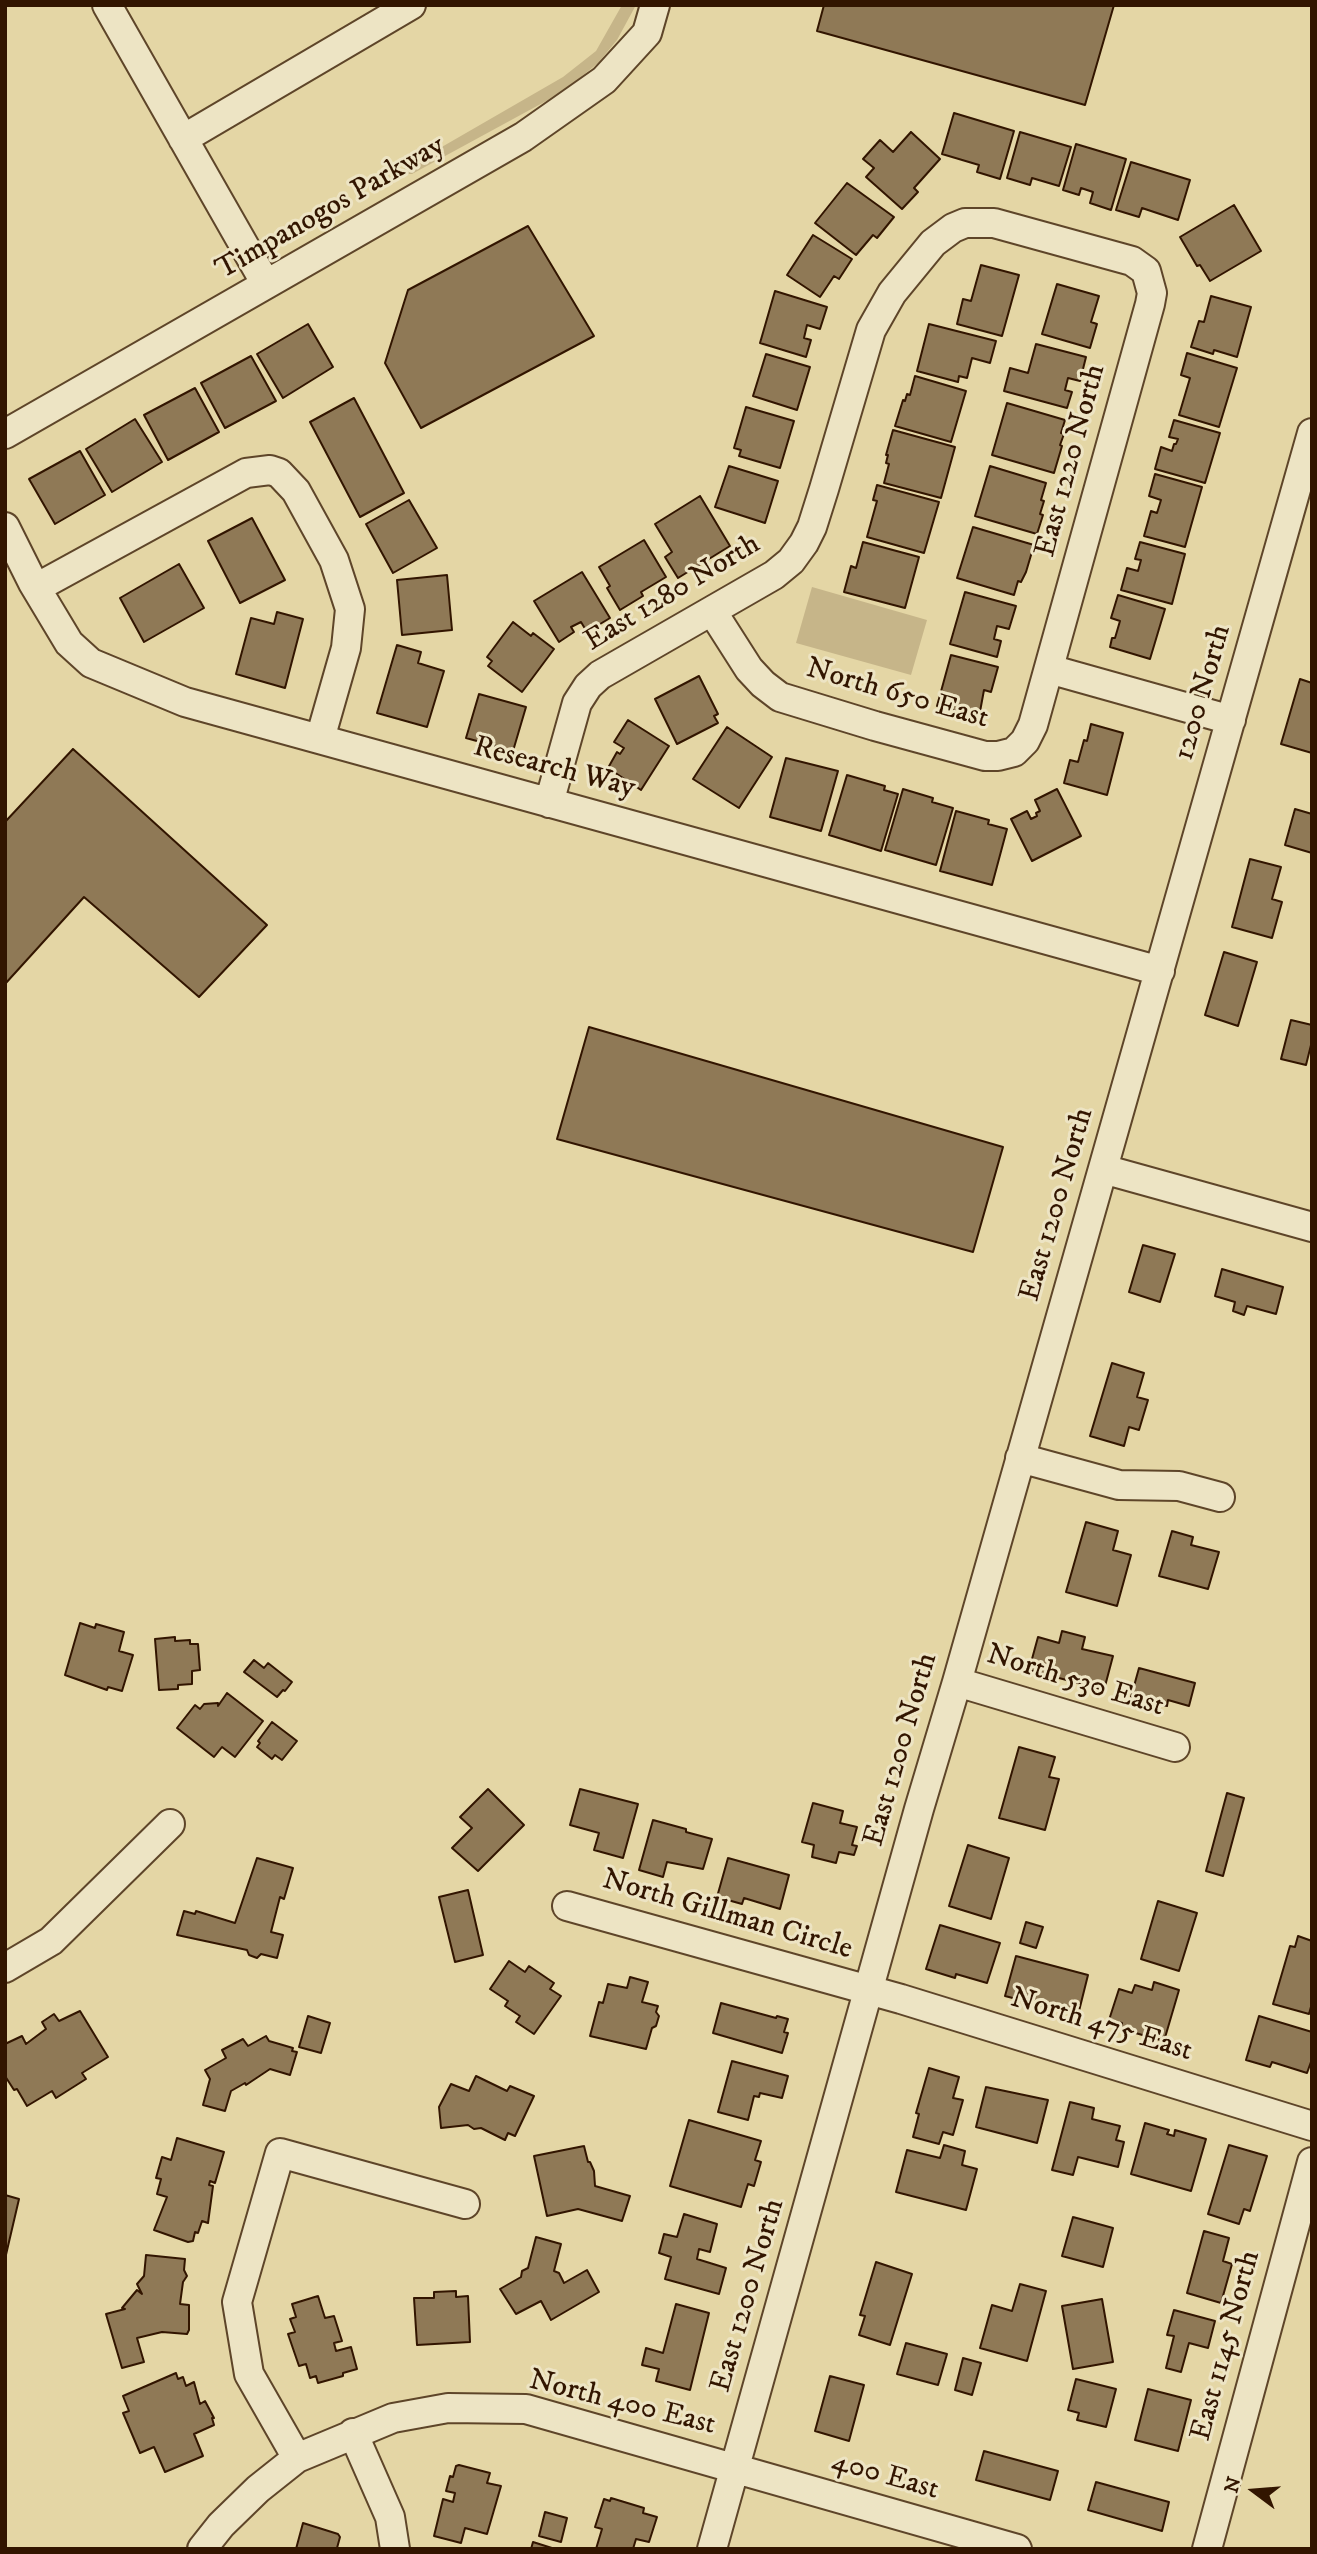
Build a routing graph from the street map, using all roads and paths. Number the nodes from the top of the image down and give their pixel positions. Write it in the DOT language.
graph roads {
  1 [pos="107,5"];
  2 [pos="411,5"];
  3 [pos="655,5"];
  4 [pos="183,139"];
  5 [pos="953,228"];
  6 [pos="266,284"];
  7 [pos="5,433"];
  8 [pos="1312,433"];
  9 [pos="5,527"];
  10 [pos="36,588"];
  11 [pos="712,611"];
  12 [pos="1049,669"];
  13 [pos="1231,720"];
  14 [pos="320,739"];
  15 [pos="549,803"];
  16 [pos="1160,971"];
  17 [pos="1103,1169"];
  18 [pos="1312,1227"];
  19 [pos="1020,1458"];
  20 [pos="1220,1497"];
  21 [pos="957,1682"];
  22 [pos="1175,1747"];
  23 [pos="170,1824"];
  24 [pos="567,1906"];
  25 [pos="5,1968"];
  26 [pos="870,1990"];
  27 [pos="1312,2126"];
  28 [pos="1312,2162"];
  29 [pos="465,2204"];
  30 [pos="353,2433"];
  31 [pos="297,2458"];
  32 [pos="735,2468"];
  33 [pos="977,2544"];
  34 [pos="202,2549"];
  35 [pos="395,2549"];
  36 [pos="712,2549"];
  37 [pos="1017,2549"];
  38 [pos="1207,2549"];
  1 -- 4 [label="street"];
  2 -- 4 [label="street"];
  3 -- 6 [label="street, Timpanogos Parkway"];
  4 -- 6 [label="street"];
  5 -- 11 [label="street, East 1280 North"];
  5 -- 12 [label="street, East 1220 North"];
  6 -- 7 [label="street, Timpanogos Parkway"];
  8 -- 13 [label="street, 1200 North"];
  9 -- 10 [label="street, Research Way"];
  10 -- 14 [label="street, Research Way"];
  10 -- 14 [label="street"];
  11 -- 12 [label="street, North 650 East"];
  11 -- 15 [label="street, East 1280 North"];
  12 -- 13 [label="street"];
  13 -- 16 [label="street, 1200 North"];
  14 -- 15 [label="street, Research Way"];
  15 -- 16 [label="street, Research Way"];
  16 -- 17 [label="street, East 1200 North"];
  17 -- 18 [label="street"];
  17 -- 19 [label="street, East 1200 North"];
  19 -- 20 [label="street"];
  19 -- 21 [label="street, East 1200 North"];
  21 -- 22 [label="street, North 530 East"];
  21 -- 26 [label="street, East 1200 North"];
  23 -- 25 [label="street"];
  24 -- 26 [label="street, North Gillman Circle"];
  26 -- 27 [label="street, North 475 East"];
  26 -- 32 [label="street, East 1200 North"];
  28 -- 38 [label="street, East 1145 North"];
  29 -- 31 [label="street"];
  30 -- 31 [label="street, North 400 East"];
  30 -- 32 [label="street, North 400 East"];
  30 -- 35 [label="street"];
  31 -- 34 [label="street, North 400 East"];
  32 -- 33 [label="street, 400 East"];
  32 -- 36 [label="street, East 1200 North"];
  33 -- 37 [label="street, 400 East"];
}
